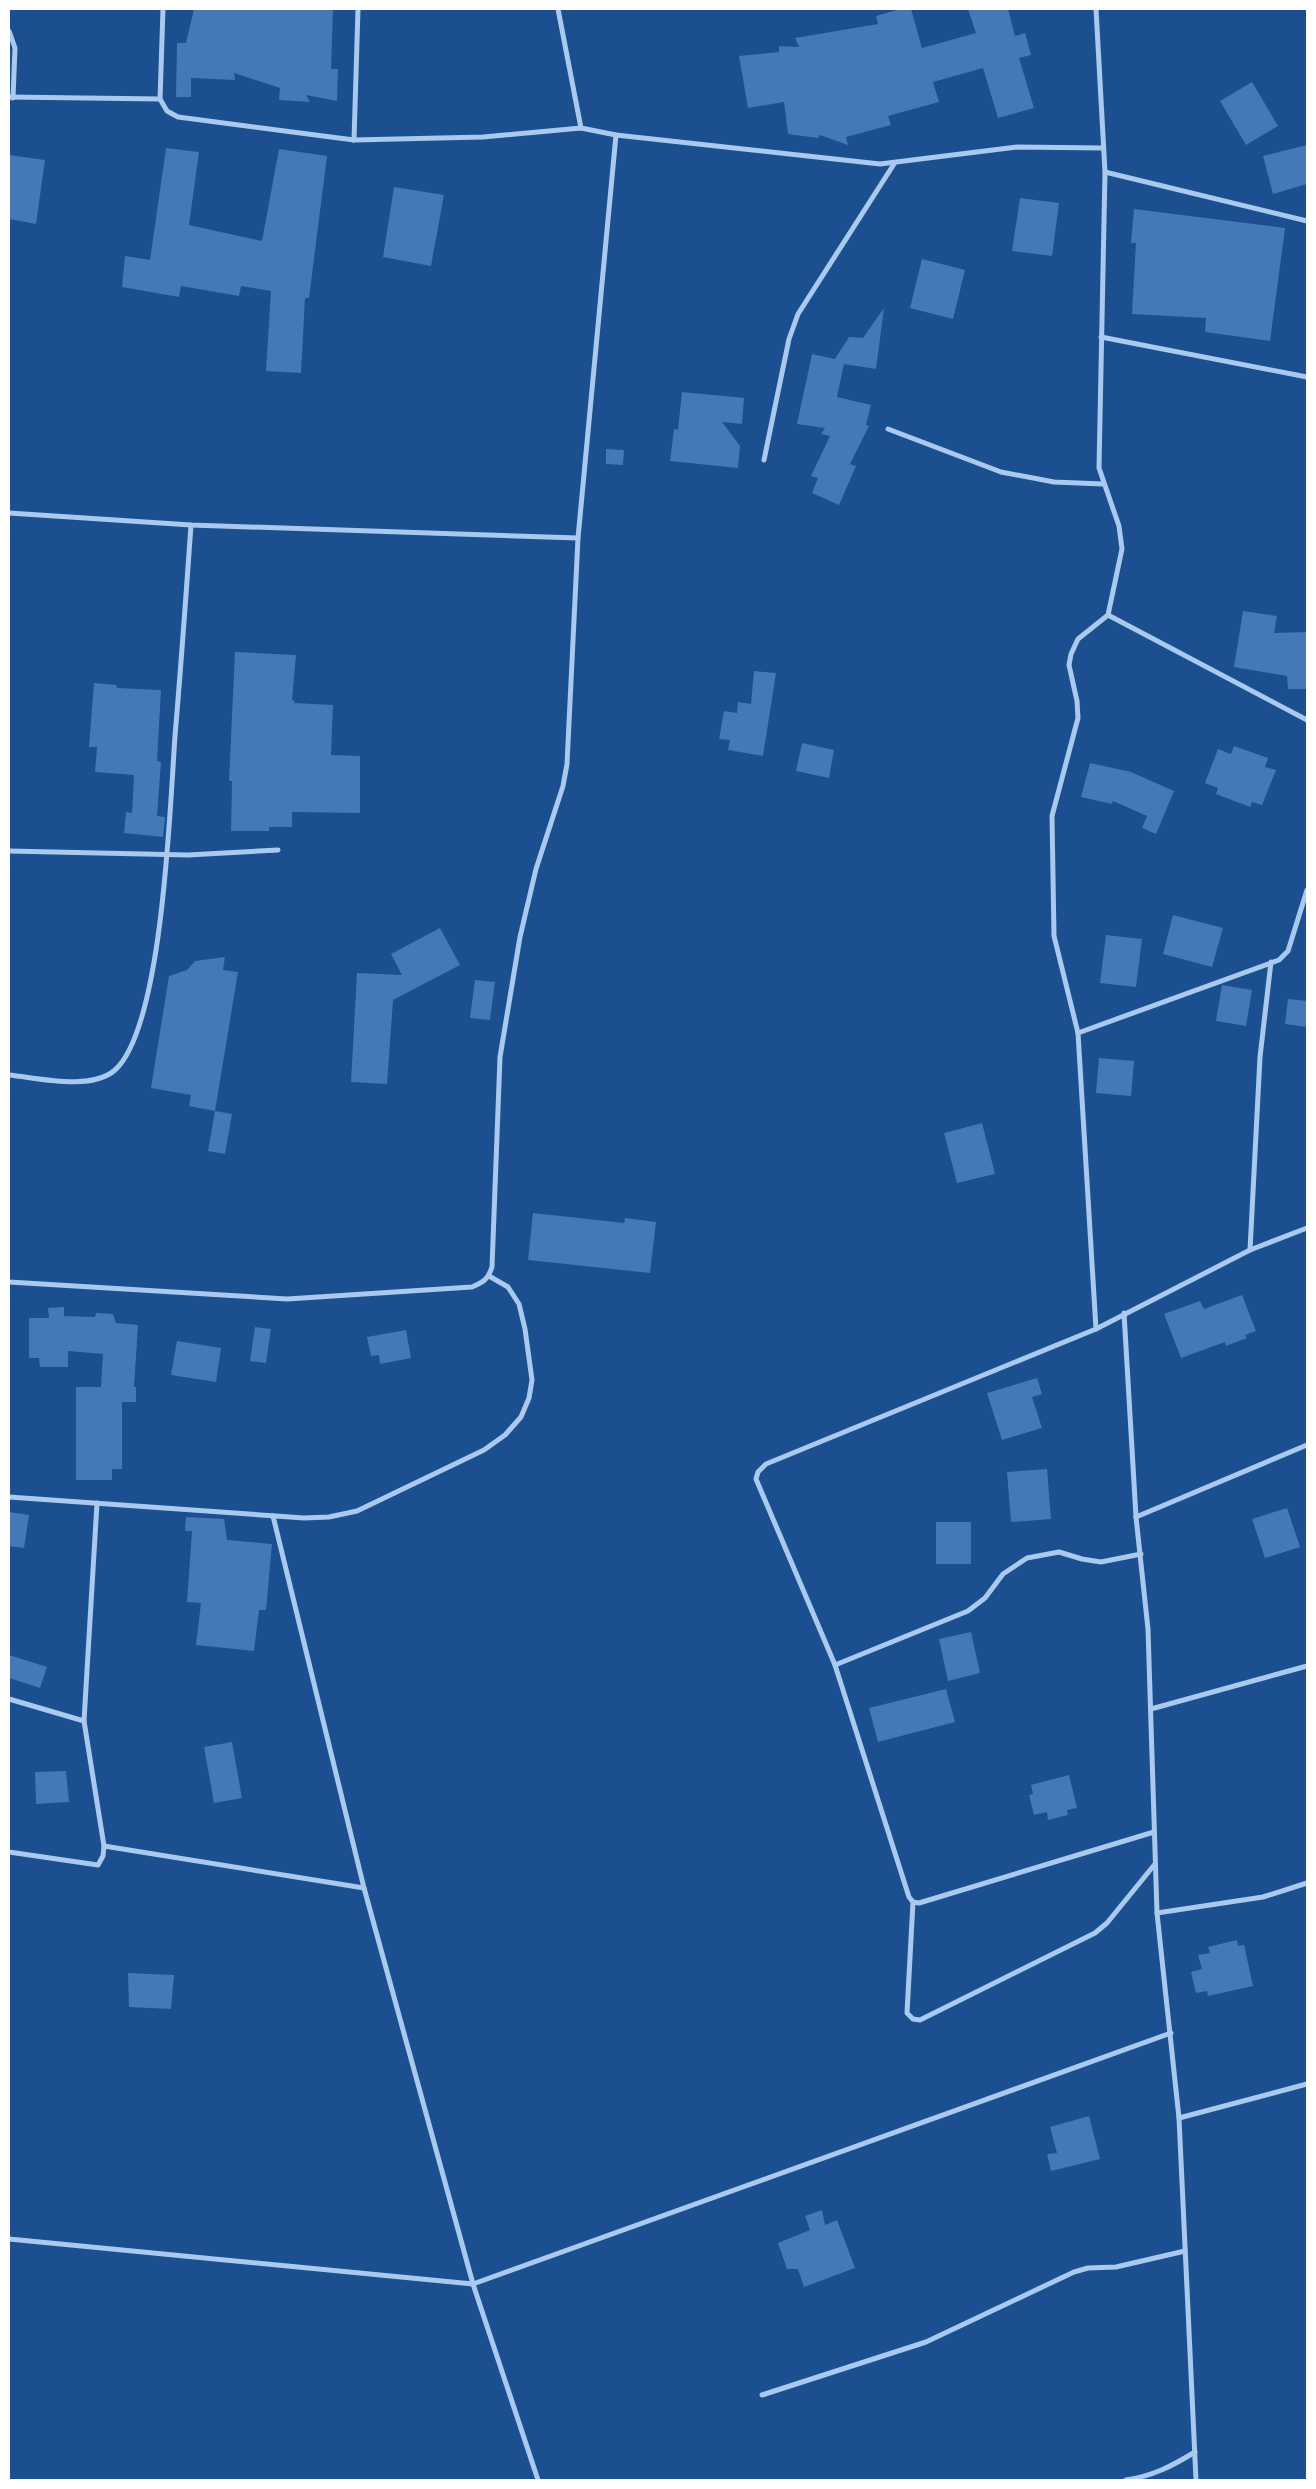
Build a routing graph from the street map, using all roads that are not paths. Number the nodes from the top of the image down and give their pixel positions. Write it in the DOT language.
graph roads {
  1 [pos="163,9"];
  2 [pos="358,9"];
  3 [pos="558,9"];
  4 [pos="1096,9"];
  5 [pos="9,31"];
  6 [pos="11,97"];
  7 [pos="160,99"];
  8 [pos="581,128"];
  9 [pos="616,135"];
  10 [pos="354,140"];
  11 [pos="1103,148"];
  12 [pos="894,164"];
  13 [pos="1105,172"];
  14 [pos="1307,221"];
  15 [pos="1101,337"];
  16 [pos="1307,377"];
  17 [pos="888,429"];
  18 [pos="764,460"];
  19 [pos="1103,484"];
  20 [pos="9,513"];
  21 [pos="191,525"];
  22 [pos="578,538"];
  23 [pos="1108,615"];
  24 [pos="1307,720"];
  25 [pos="278,850"];
  26 [pos="9,851"];
  27 [pos="167,855"];
  28 [pos="1307,890"];
  29 [pos="1271,962"];
  30 [pos="1078,1033"];
  31 [pos="9,1075"];
  32 [pos="1307,1228"];
  33 [pos="1250,1250"];
  34 [pos="489,1276"];
  35 [pos="9,1282"];
  36 [pos="1124,1314"];
  37 [pos="1096,1329"];
  38 [pos="1307,1445"];
  39 [pos="9,1497"];
  40 [pos="98,1503"];
  41 [pos="273,1516"];
  42 [pos="1136,1517"];
  43 [pos="1141,1554"];
  44 [pos="835,1665"];
  45 [pos="1307,1666"];
  46 [pos="9,1699"];
  47 [pos="1151,1709"];
  48 [pos="84,1721"];
  49 [pos="1154,1832"];
  50 [pos="104,1846"];
  51 [pos="9,1852"];
  52 [pos="1155,1864"];
  53 [pos="1307,1883"];
  54 [pos="364,1888"];
  55 [pos="913,1902"];
  56 [pos="1157,1913"];
  57 [pos="1171,2033"];
  58 [pos="1307,2084"];
  59 [pos="1179,2118"];
  60 [pos="9,2239"];
  61 [pos="1185,2251"];
  62 [pos="473,2284"];
  63 [pos="762,2395"];
  64 [pos="1195,2452"];
  65 [pos="538,2480"];
  66 [pos="1126,2480"];
  67 [pos="1196,2480"];
  1 -- 7 [label="street"];
  2 -- 10 [label="street"];
  3 -- 8 [label="street"];
  4 -- 11 [label="street"];
  5 -- 6 [label="street"];
  6 -- 7 [label="street"];
  7 -- 10 [label="street"];
  8 -- 9 [label="street"];
  8 -- 10 [label="street"];
  9 -- 12 [label="street"];
  9 -- 22 [label="street"];
  11 -- 12 [label="street"];
  11 -- 13 [label="street"];
  12 -- 18 [label="street"];
  13 -- 14 [label="street"];
  13 -- 15 [label="street"];
  15 -- 16 [label="street"];
  15 -- 19 [label="street"];
  17 -- 19 [label="street"];
  19 -- 23 [label="street"];
  20 -- 21 [label="street"];
  21 -- 22 [label="street"];
  21 -- 27 [label="street"];
  22 -- 34 [label="street"];
  23 -- 24 [label="street"];
  23 -- 30 [label="street"];
  25 -- 27 [label="street"];
  26 -- 27 [label="street"];
  27 -- 31 [label="street"];
  28 -- 29 [label="street"];
  29 -- 30 [label="street"];
  29 -- 33 [label="street"];
  30 -- 37 [label="street"];
  32 -- 33 [label="street"];
  33 -- 36 [label="street"];
  34 -- 35 [label="street"];
  34 -- 41 [label="street"];
  36 -- 37 [label="street"];
  36 -- 42 [label="street"];
  37 -- 44 [label="street"];
  38 -- 42 [label="street"];
  39 -- 40 [label="street"];
  40 -- 41 [label="street"];
  40 -- 48 [label="street"];
  41 -- 54 [label="street"];
  42 -- 43 [label="street"];
  43 -- 44 [label="street"];
  43 -- 47 [label="street"];
  44 -- 55 [label="street"];
  45 -- 47 [label="street"];
  46 -- 48 [label="street"];
  47 -- 49 [label="street"];
  48 -- 50 [label="street"];
  49 -- 52 [label="street"];
  49 -- 55 [label="street"];
  50 -- 51 [label="street"];
  50 -- 54 [label="street"];
  52 -- 55 [label="street"];
  52 -- 56 [label="street"];
  53 -- 56 [label="street"];
  54 -- 62 [label="street"];
  56 -- 57 [label="street"];
  57 -- 59 [label="street"];
  57 -- 62 [label="street"];
  58 -- 59 [label="street"];
  59 -- 61 [label="street"];
  60 -- 62 [label="street"];
  61 -- 63 [label="street"];
  61 -- 64 [label="street"];
  62 -- 65 [label="street"];
  64 -- 66 [label="street"];
  64 -- 67 [label="street"];
}
